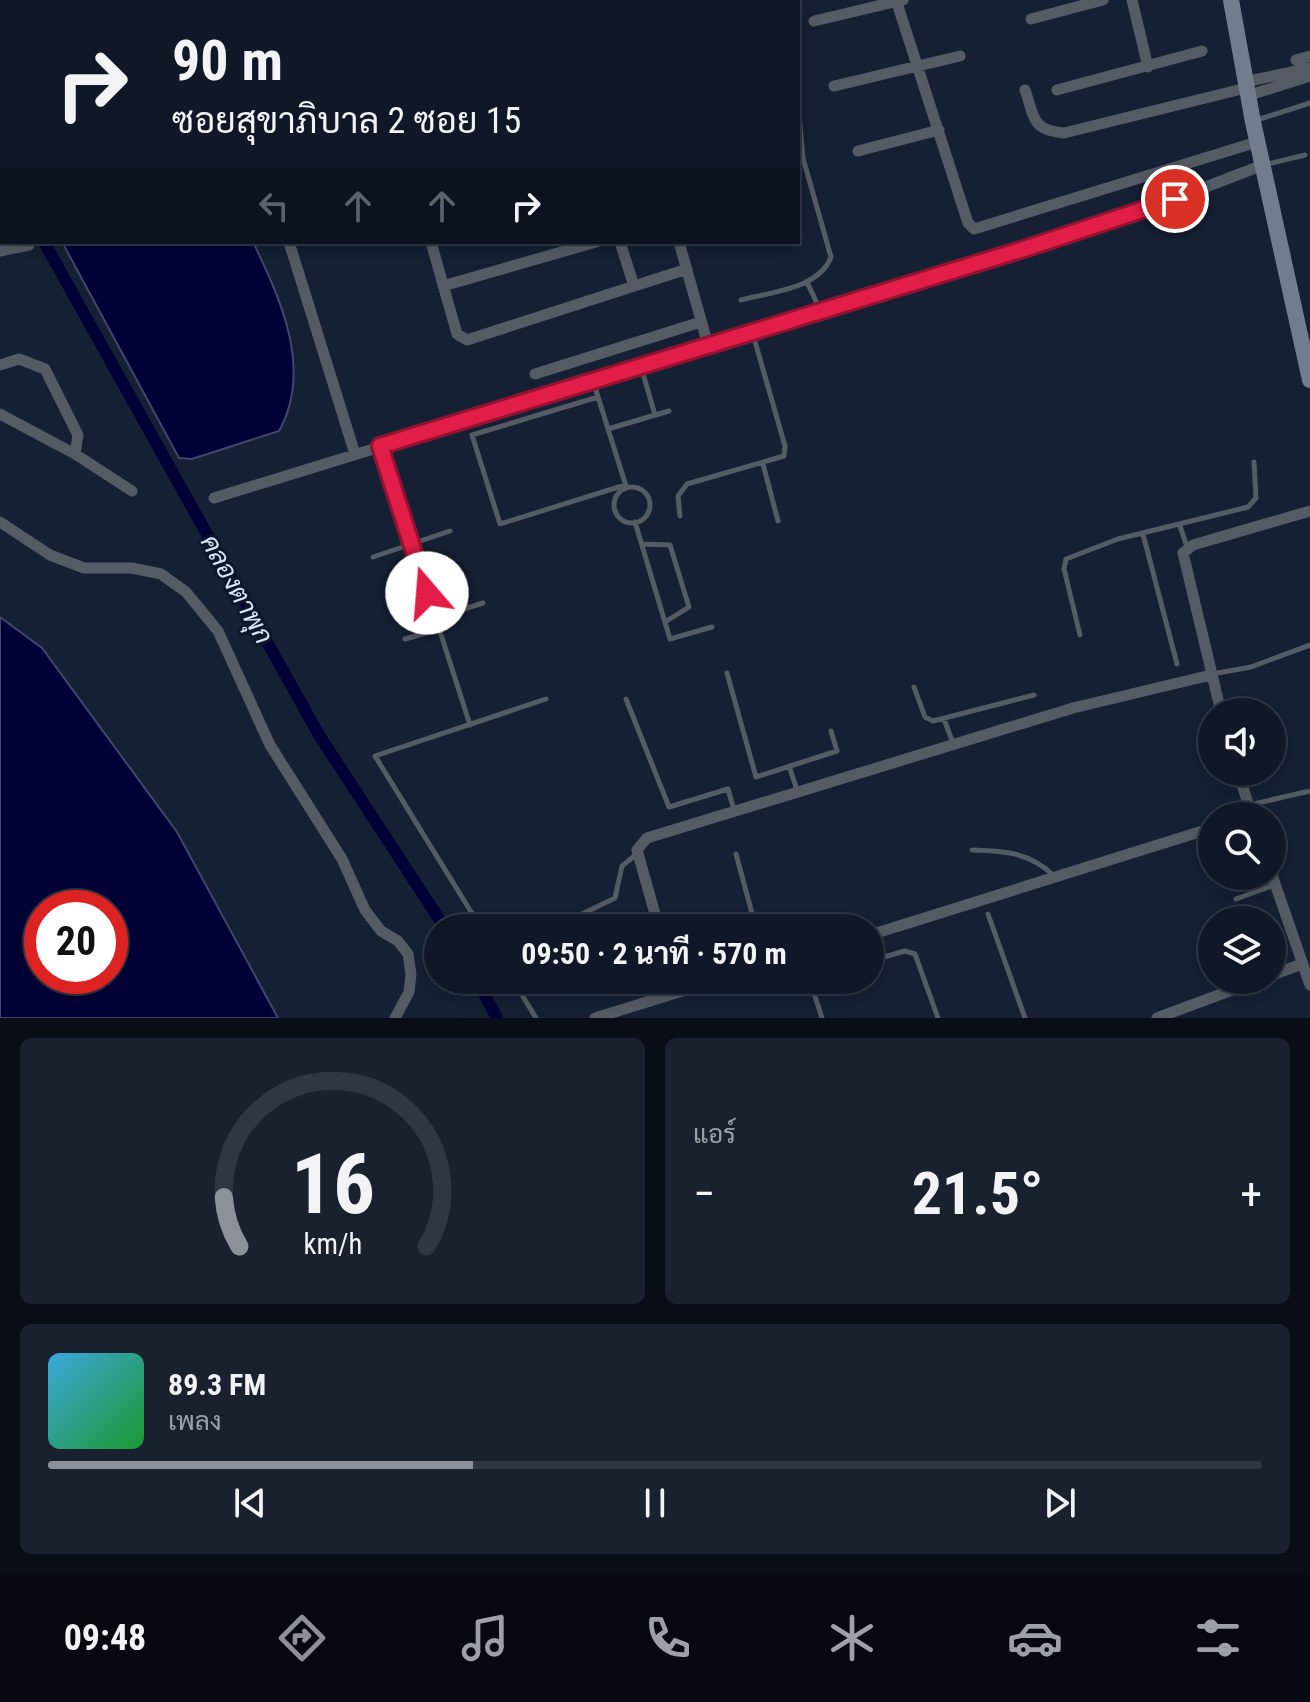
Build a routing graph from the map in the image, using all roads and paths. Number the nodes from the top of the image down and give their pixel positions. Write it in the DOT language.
graph roads {
  1 [pos="898,0"];
  2 [pos="1103,0"];
  3 [pos="1132,0"];
  4 [pos="1231,0"];
  5 [pos="1031,19"];
  6 [pos="814,21"];
  7 [pos="1202,51"];
  8 [pos="960,56"];
  9 [pos="1310,56"];
  10 [pos="1296,60"];
  11 [pos="918,66"];
  12 [pos="1148,67"];
  13 [pos="1310,68"];
  14 [pos="1310,76"];
  15 [pos="834,86"];
  16 [pos="1246,89"];
  17 [pos="1025,90"];
  18 [pos="1057,90"];
  19 [pos="1310,103"];
  20 [pos="1253,122"];
  21 [pos="800,125"];
  22 [pos="939,130"];
  23 [pos="1257,142"];
  24 [pos="858,151"];
  25 [pos="1305,155"];
  26 [pos="1263,165"];
  27 [pos="290,244"];
  28 [pos="432,244"];
  29 [pos="589,244"];
  30 [pos="621,244"];
  31 [pos="680,244"];
  32 [pos="29,245"];
  33 [pos="0,251"];
  34 [pos="687,269"];
  35 [pos="807,282"];
  36 [pos="443,286"];
  37 [pos="634,286"];
  38 [pos="741,300"];
  39 [pos="820,310"];
  40 [pos="701,322"];
  41 [pos="752,330"];
  42 [pos="708,345"];
  43 [pos="0,365"];
  44 [pos="535,374"];
  45 [pos="644,377"];
  46 [pos="593,380"];
  47 [pos="1310,380"];
  48 [pos="598,397"];
  49 [pos="669,411"];
  50 [pos="0,414"];
  51 [pos="655,415"];
  52 [pos="608,429"];
  53 [pos="380,446"];
  54 [pos="75,454"];
  55 [pos="355,454"];
  56 [pos="1254,462"];
  57 [pos="763,464"];
  58 [pos="626,487"];
  59 [pos="132,491"];
  60 [pos="214,498"];
  61 [pos="1310,511"];
  62 [pos="680,516"];
  63 [pos="778,521"];
  64 [pos="0,522"];
  65 [pos="635,522"];
  66 [pos="1180,526"];
  67 [pos="450,531"];
  68 [pos="1143,534"];
  69 [pos="412,544"];
  70 [pos="642,544"];
  71 [pos="1187,548"];
  72 [pos="373,557"];
  73 [pos="483,603"];
  74 [pos="435,618"];
  75 [pos="665,622"];
  76 [pos="712,627"];
  77 [pos="439,629"];
  78 [pos="1080,635"];
  79 [pos="405,639"];
  80 [pos="1310,645"];
  81 [pos="1177,664"];
  82 [pos="727,673"];
  83 [pos="1211,675"];
  84 [pos="914,687"];
  85 [pos="1034,695"];
  86 [pos="1217,698"];
  87 [pos="546,699"];
  88 [pos="626,699"];
  89 [pos="944,719"];
  90 [pos="470,725"];
  91 [pos="831,731"];
  92 [pos="953,743"];
  93 [pos="789,766"];
  94 [pos="797,791"];
  95 [pos="1310,791"];
  96 [pos="1280,802"];
  97 [pos="735,811"];
  98 [pos="1198,832"];
  99 [pos="972,850"];
  100 [pos="638,853"];
  101 [pos="736,854"];
  102 [pos="1055,877"];
  103 [pos="1254,890"];
  104 [pos="1278,890"];
  105 [pos="1236,899"];
  106 [pos="472,914"];
  107 [pos="584,914"];
  108 [pos="655,914"];
  109 [pos="752,914"];
  110 [pos="988,914"];
  111 [pos="884,931"];
  112 [pos="884,957"];
  113 [pos="1306,963"];
  114 [pos="1286,970"];
  115 [pos="1310,985"];
  116 [pos="521,994"];
  117 [pos="656,994"];
  118 [pos="814,994"];
  119 [pos="1221,994"];
  120 [pos="395,1018"];
  121 [pos="536,1018"];
  122 [pos="595,1018"];
  123 [pos="822,1018"];
  124 [pos="938,1018"];
  125 [pos="1025,1018"];
  126 [pos="1157,1018"];
  1 -- 6 [label="street"];
  1 -- 11 [label="street"];
  2 -- 5 [label="street"];
  3 -- 12 [label="street"];
  4 -- 16 [label="street"];
  7 -- 12 [label="street"];
  8 -- 11 [label="street"];
  9 -- 10 [label="street"];
  11 -- 15 [label="street"];
  11 -- 22 [label="street"];
  12 -- 18 [label="street"];
  13 -- 16 [label="street"];
  14 -- 16 [label="street"];
  16 -- 17 [label="street"];
  16 -- 20 [label="street"];
  19 -- 20 [label="lane"];
  20 -- 23 [label="street"];
  21 -- 35 [label="lane"];
  22 -- 23 [label="street"];
  22 -- 24 [label="street"];
  23 -- 26 [label="street"];
  25 -- 26 [label="lane"];
  26 -- 39 [label="street"];
  26 -- 47 [label="street"];
  27 -- 55 [label="street"];
  28 -- 36 [label="street"];
  29 -- 36 [label="street"];
  30 -- 37 [label="street"];
  31 -- 34 [label="street"];
  32 -- 33 [label="street"];
  34 -- 37 [label="street"];
  34 -- 40 [label="street"];
  35 -- 38 [label="lane"];
  35 -- 39 [label="lane"];
  36 -- 37 [label="street"];
  39 -- 41 [label="street"];
  40 -- 42 [label="street"];
  40 -- 44 [label="street"];
  41 -- 42 [label="street"];
  41 -- 57 [label="lane"];
  42 -- 46 [label="street"];
  43 -- 54 [label="street"];
  45 -- 51 [label="lane"];
  46 -- 48 [label="lane"];
  46 -- 53 [label="street"];
  48 -- 52 [label="lane"];
  48 -- 58 [label="lane"];
  49 -- 51 [label="lane"];
  50 -- 54 [label="street"];
  51 -- 52 [label="lane"];
  52 -- 58 [label="lane"];
  53 -- 55 [label="street"];
  53 -- 69 [label="lane"];
  54 -- 59 [label="street"];
  55 -- 60 [label="street"];
  56 -- 66 [label="lane"];
  57 -- 62 [label="lane"];
  57 -- 63 [label="lane"];
  58 -- 65 [label="lane"];
  58 -- 65 [label="lane"];
  61 -- 71 [label="street"];
  64 -- 120 [label="street"];
  65 -- 70 [label="lane"];
  66 -- 68 [label="lane"];
  66 -- 71 [label="lane"];
  67 -- 69 [label="lane"];
  68 -- 78 [label="lane"];
  68 -- 81 [label="lane"];
  69 -- 72 [label="lane"];
  69 -- 74 [label="lane"];
  70 -- 75 [label="lane"];
  70 -- 75 [label="lane"];
  71 -- 83 [label="street"];
  73 -- 74 [label="lane"];
  74 -- 77 [label="lane"];
  75 -- 76 [label="lane"];
  77 -- 79 [label="lane"];
  77 -- 90 [label="lane"];
  80 -- 83 [label="lane"];
  82 -- 93 [label="lane"];
  83 -- 86 [label="street"];
  83 -- 92 [label="street"];
  84 -- 89 [label="lane"];
  85 -- 89 [label="lane"];
  87 -- 90 [label="lane"];
  88 -- 97 [label="lane"];
  89 -- 92 [label="lane"];
  90 -- 106 [label="lane"];
  91 -- 93 [label="lane"];
  92 -- 94 [label="street"];
  93 -- 94 [label="lane"];
  94 -- 97 [label="street"];
  95 -- 96 [label="lane"];
  97 -- 100 [label="street"];
  98 -- 102 [label="street"];
  99 -- 102 [label="lane"];
  100 -- 107 [label="lane"];
  100 -- 108 [label="street"];
  101 -- 109 [label="lane"];
  102 -- 111 [label="street"];
  103 -- 105 [label="lane"];
  104 -- 113 [label="street"];
  110 -- 125 [label="lane"];
  112 -- 124 [label="lane"];
  113 -- 114 [label="street"];
  113 -- 115 [label="street"];
  116 -- 121 [label="lane"];
  117 -- 122 [label="street"];
  118 -- 123 [label="lane"];
  119 -- 126 [label="street"];
}
